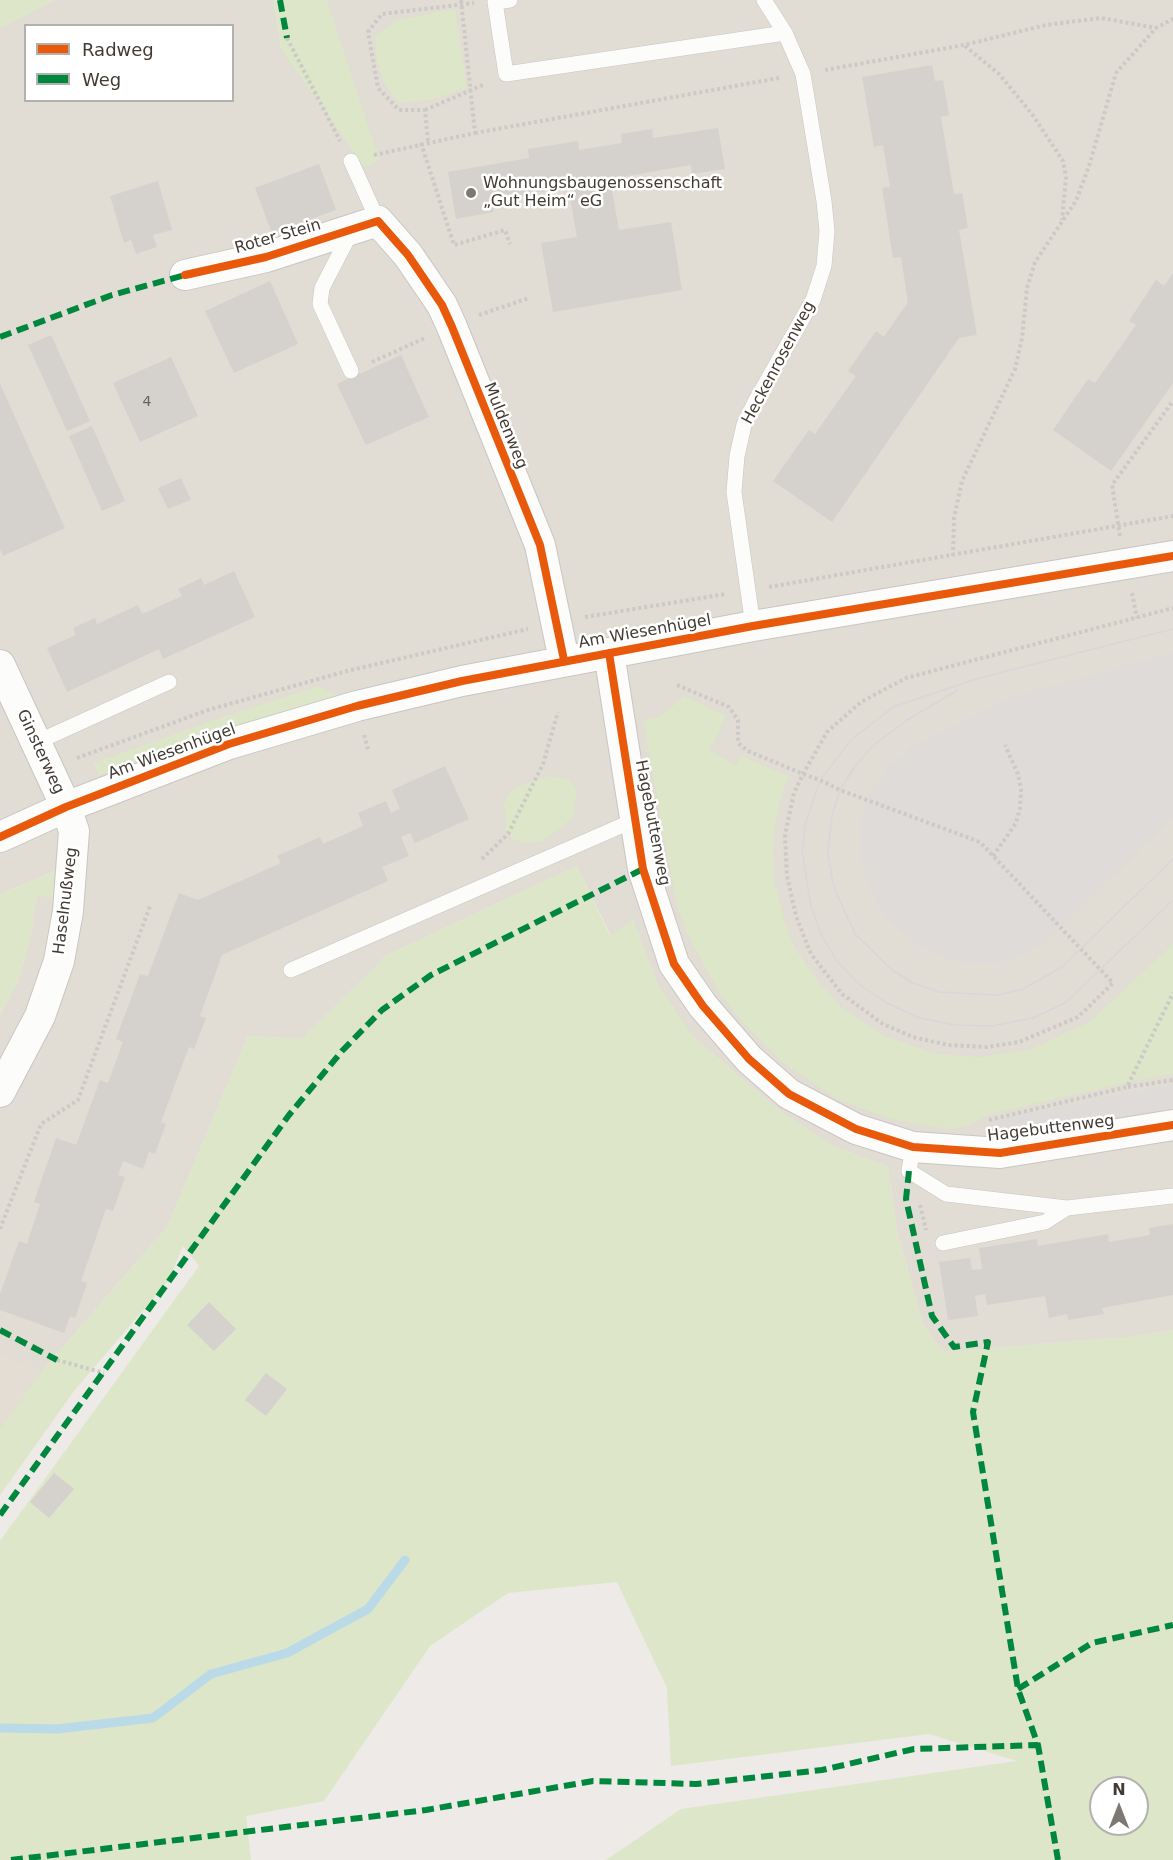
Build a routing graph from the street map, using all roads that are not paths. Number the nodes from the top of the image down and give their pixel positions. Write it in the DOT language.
graph roads {
  1 [pos="510,0"];
  2 [pos="764,0"];
  3 [pos="785,33"];
  4 [pos="351,161"];
  5 [pos="365,225"];
  6 [pos="185,275"];
  7 [pos="351,371"];
  8 [pos="1173,556"];
  9 [pos="753,626"];
  10 [pos="609,652"];
  11 [pos="564,660"];
  12 [pos="0,665"];
  13 [pos="169,682"];
  14 [pos="35,743"];
  15 [pos="66,807"];
  16 [pos="637,819"];
  17 [pos="0,837"];
  18 [pos="291,970"];
  19 [pos="0,1092"];
  20 [pos="1173,1125"];
  21 [pos="913,1147"];
  22 [pos="1173,1196"];
  23 [pos="1067,1208"];
  24 [pos="943,1244"];
  1 -- 3 [label="lane"];
  2 -- 3 [label="lane, Heckenrosenweg"];
  3 -- 9 [label="lane, Heckenrosenweg"];
  4 -- 5 [label="lane, Muldenweg"];
  5 -- 6 [label="street, Roter Stein"];
  5 -- 7 [label="lane"];
  5 -- 11 [label="street, Muldenweg"];
  8 -- 9 [label="street, Am Wiesenhügel"];
  9 -- 10 [label="street, Am Wiesenhügel"];
  10 -- 11 [label="street, Am Wiesenhügel"];
  10 -- 16 [label="street, Hagebuttenweg"];
  11 -- 15 [label="street, Am Wiesenhügel"];
  12 -- 14 [label="street, Ginsterweg"];
  13 -- 14 [label="lane"];
  14 -- 15 [label="street, Ginsterweg"];
  15 -- 17 [label="street, Am Wiesenhügel"];
  15 -- 19 [label="street, Haselnußweg"];
  16 -- 18 [label="lane, Hagebuttenweg"];
  16 -- 21 [label="street, Hagebuttenweg"];
  20 -- 21 [label="street, Hagebuttenweg"];
  21 -- 23 [label="lane"];
  22 -- 23 [label="lane"];
  23 -- 24 [label="lane"];
}
